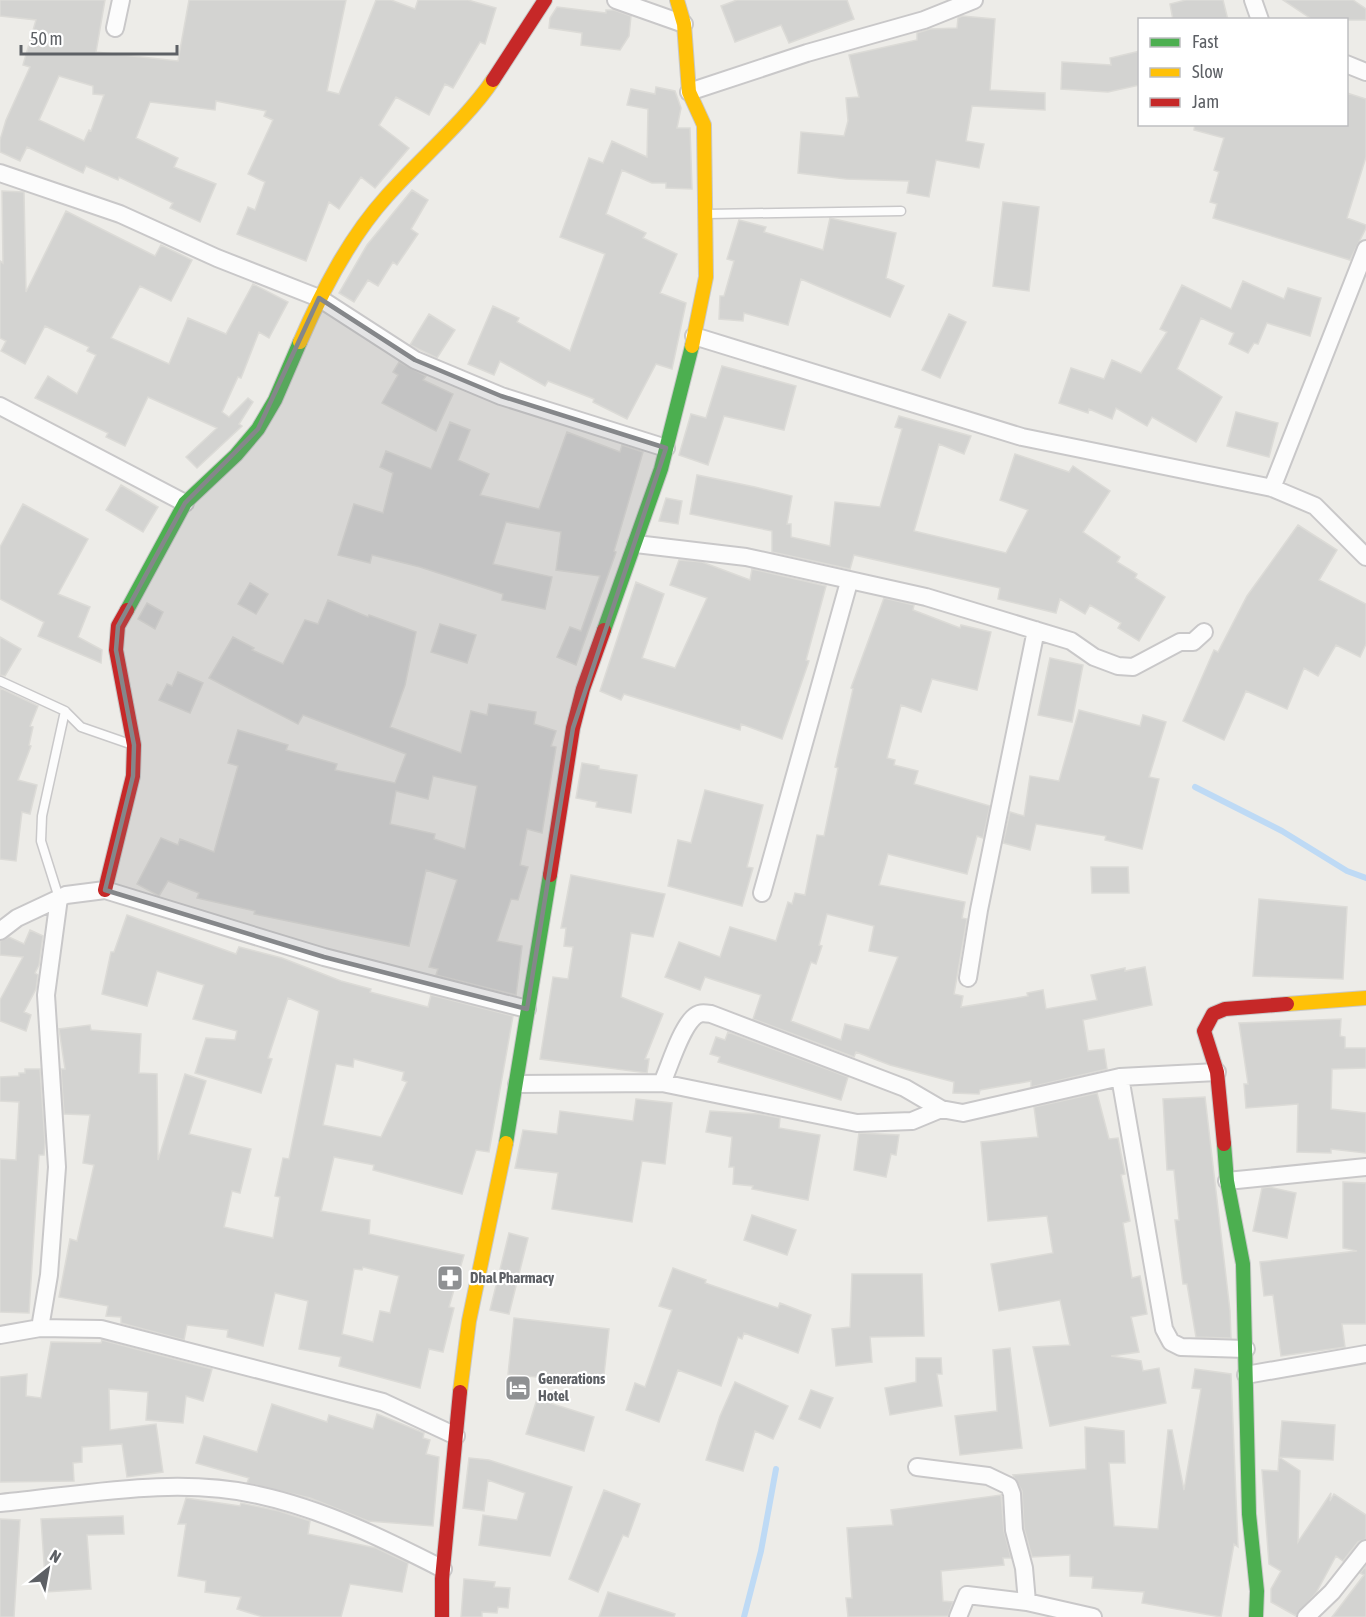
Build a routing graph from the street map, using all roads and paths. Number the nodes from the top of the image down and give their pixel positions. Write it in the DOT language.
graph roads {
  1 [pos="121,0"];
  2 [pos="545,0"];
  3 [pos="616,0"];
  4 [pos="677,0"];
  5 [pos="974,0"];
  6 [pos="1253,0"];
  7 [pos="1259,18"];
  8 [pos="684,24"];
  9 [pos="114,27"];
  10 [pos="1348,64"];
  11 [pos="1366,72"];
  12 [pos="688,92"];
  13 [pos="0,173"];
  14 [pos="902,211"];
  15 [pos="707,214"];
  16 [pos="1366,249"];
  17 [pos="319,298"];
  18 [pos="694,336"];
  19 [pos="0,406"];
  20 [pos="666,448"];
  21 [pos="1272,488"];
  22 [pos="185,503"];
  23 [pos="636,544"];
  24 [pos="1366,557"];
  25 [pos="849,582"];
  26 [pos="1036,630"];
  27 [pos="1204,633"];
  28 [pos="0,681"];
  29 [pos="65,711"];
  30 [pos="134,745"];
  31 [pos="105,890"];
  32 [pos="762,893"];
  33 [pos="59,898"];
  34 [pos="0,931"];
  35 [pos="968,978"];
  36 [pos="1366,998"];
  37 [pos="527,1009"];
  38 [pos="1216,1072"];
  39 [pos="1120,1077"];
  40 [pos="662,1083"];
  41 [pos="517,1084"];
  42 [pos="941,1109"];
  43 [pos="1366,1167"];
  44 [pos="1227,1181"];
  45 [pos="40,1328"];
  46 [pos="0,1335"];
  47 [pos="1246,1349"];
  48 [pos="1366,1354"];
  49 [pos="1246,1375"];
  50 [pos="456,1436"];
  51 [pos="917,1467"];
  52 [pos="0,1503"];
  53 [pos="1366,1549"];
  54 [pos="443,1569"];
  55 [pos="1027,1602"];
  56 [pos="442,1617"];
  57 [pos="958,1617"];
  58 [pos="1094,1617"];
  59 [pos="1256,1617"];
  60 [pos="1306,1617"];
  1 -- 9 [label="street"];
  2 -- 17 [label="street"];
  3 -- 8 [label="street"];
  4 -- 8 [label="street"];
  5 -- 12 [label="street"];
  6 -- 7 [label="street"];
  8 -- 12 [label="street"];
  10 -- 11 [label="street"];
  12 -- 15 [label="street"];
  13 -- 17 [label="street"];
  14 -- 15 [label="lane"];
  15 -- 18 [label="street"];
  16 -- 21 [label="street"];
  17 -- 20 [label="street"];
  17 -- 22 [label="street"];
  18 -- 20 [label="street"];
  18 -- 21 [label="street"];
  19 -- 22 [label="street"];
  20 -- 23 [label="street"];
  21 -- 24 [label="street"];
  22 -- 30 [label="street"];
  23 -- 25 [label="street"];
  23 -- 37 [label="street"];
  25 -- 26 [label="street"];
  25 -- 32 [label="street"];
  26 -- 27 [label="street"];
  26 -- 35 [label="street"];
  28 -- 29 [label="lane"];
  29 -- 30 [label="lane"];
  29 -- 33 [label="lane"];
  30 -- 31 [label="street"];
  31 -- 33 [label="street"];
  31 -- 37 [label="street"];
  33 -- 34 [label="street"];
  33 -- 45 [label="street"];
  36 -- 38 [label="street"];
  37 -- 41 [label="street"];
  38 -- 39 [label="street"];
  38 -- 44 [label="street"];
  39 -- 42 [label="street"];
  39 -- 47 [label="street"];
  40 -- 41 [label="street"];
  40 -- 42 [label="street"];
  40 -- 42 [label="street"];
  41 -- 50 [label="street"];
  43 -- 44 [label="street"];
  44 -- 47 [label="street"];
  45 -- 46 [label="street"];
  45 -- 50 [label="street"];
  47 -- 49 [label="street"];
  48 -- 49 [label="street"];
  49 -- 59 [label="street"];
  50 -- 54 [label="street"];
  51 -- 55 [label="street"];
  52 -- 54 [label="street"];
  53 -- 60 [label="street"];
  54 -- 56 [label="street"];
  55 -- 57 [label="street"];
  55 -- 58 [label="street"];
}
